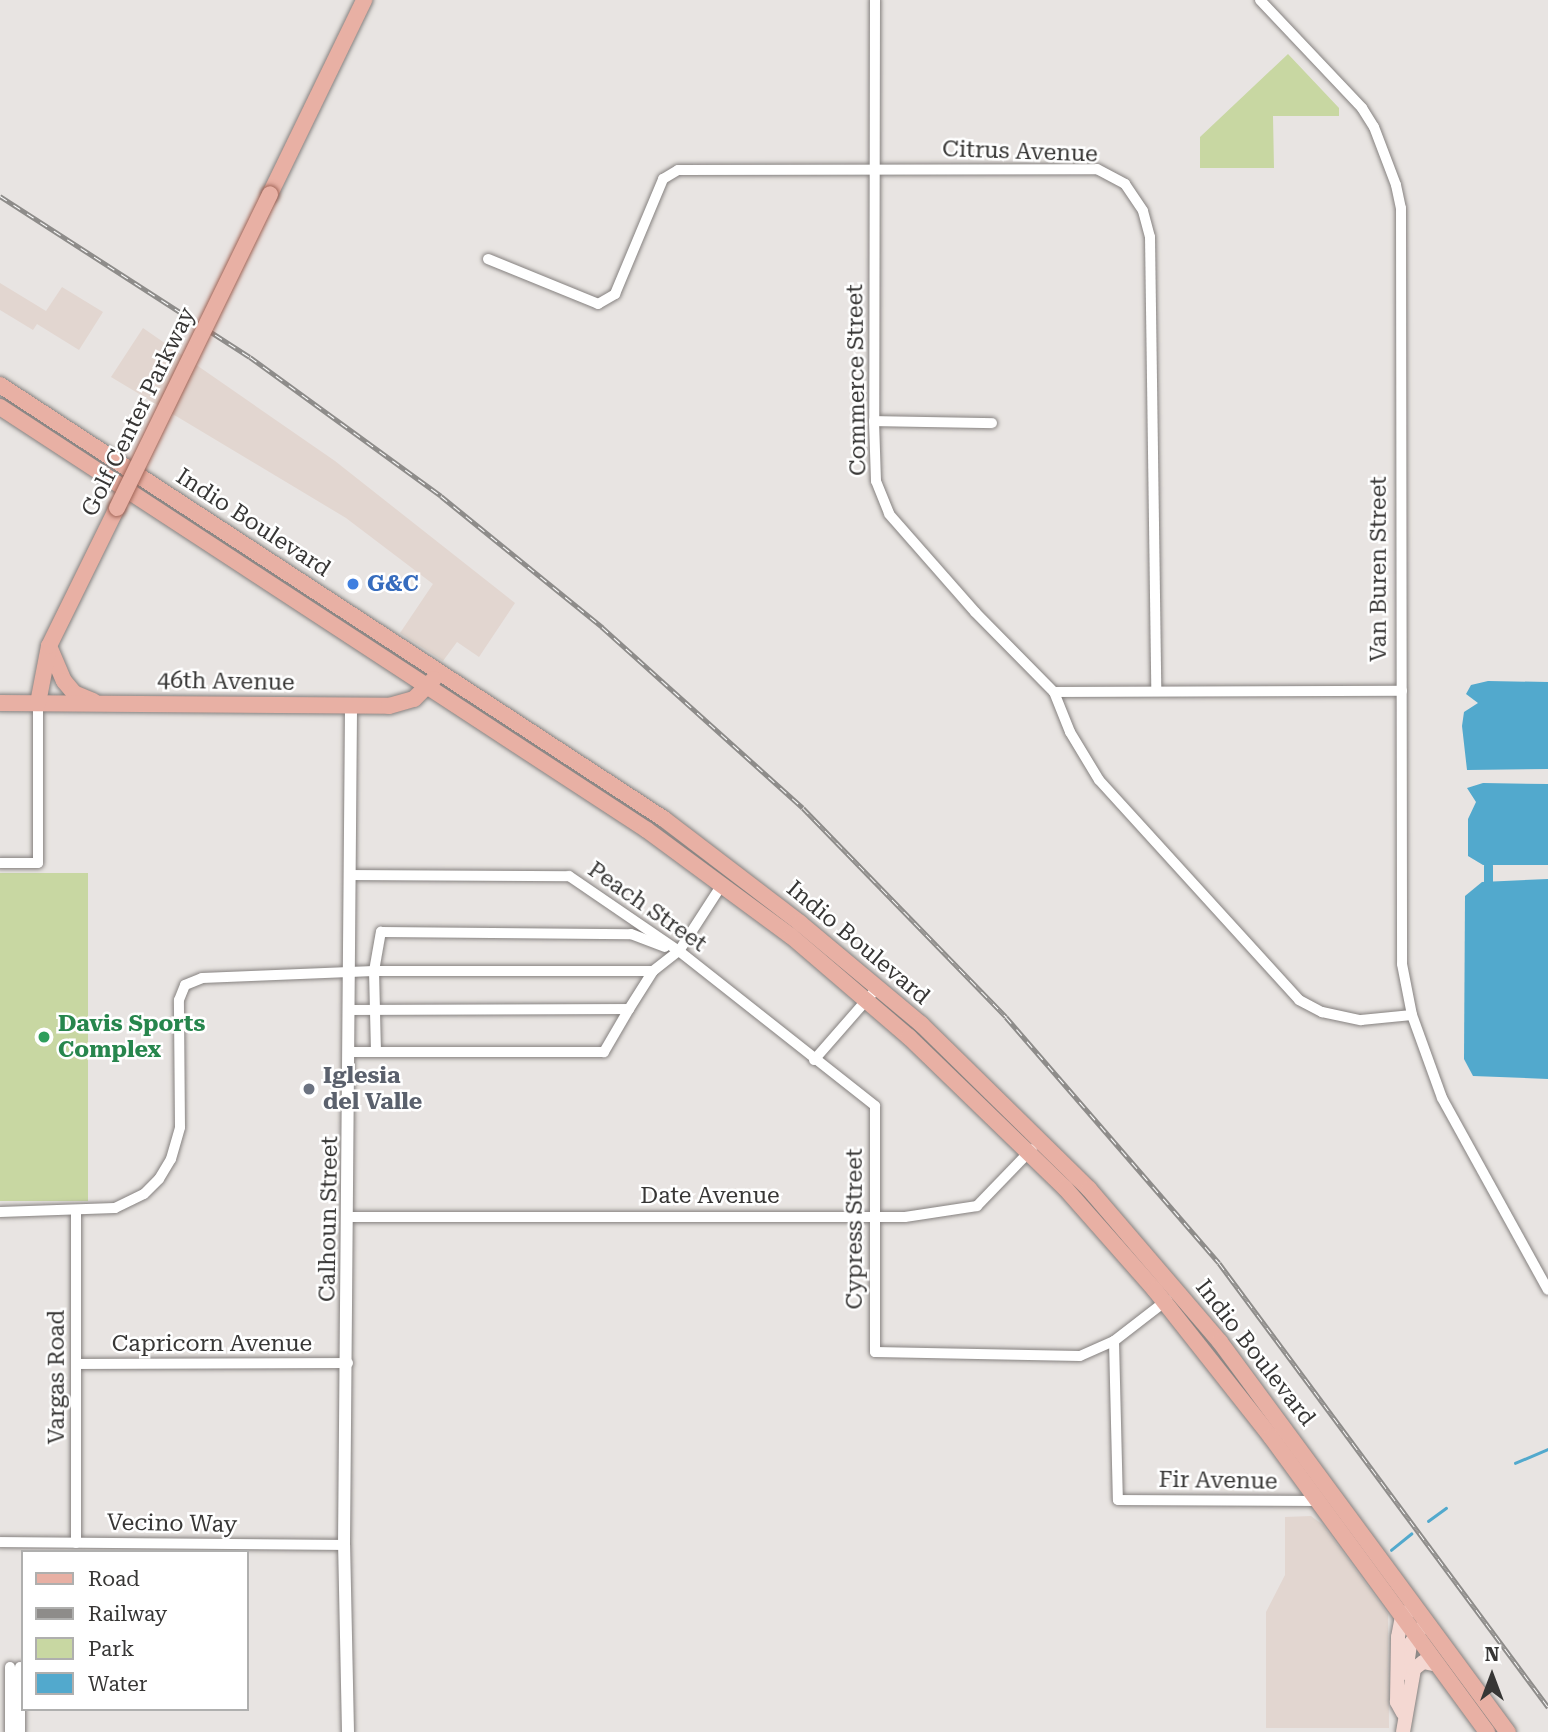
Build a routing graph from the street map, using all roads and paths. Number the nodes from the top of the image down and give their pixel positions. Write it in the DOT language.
graph roads {
  1 [pos="364,0"];
  2 [pos="875,0"];
  3 [pos="1260,0"];
  4 [pos="876,168"];
  5 [pos="488,259"];
  6 [pos="0,385"];
  7 [pos="0,397"];
  8 [pos="0,407"];
  9 [pos="39,410"];
  10 [pos="874,421"];
  11 [pos="992,423"];
  12 [pos="49,646"];
  13 [pos="440,672"];
  14 [pos="428,685"];
  15 [pos="1156,691"];
  16 [pos="1402,691"];
  17 [pos="1054,692"];
  18 [pos="0,703"];
  19 [pos="38,703"];
  20 [pos="97,703"];
  21 [pos="351,706"];
  22 [pos="0,863"];
  23 [pos="732,870"];
  24 [pos="349,875"];
  25 [pos="723,884"];
  26 [pos="679,951"];
  27 [pos="374,971"];
  28 [pos="653,971"];
  29 [pos="351,973"];
  30 [pos="872,993"];
  31 [pos="376,1008"];
  32 [pos="629,1009"];
  33 [pos="351,1010"];
  34 [pos="1412,1015"];
  35 [pos="351,1052"];
  36 [pos="376,1052"];
  37 [pos="814,1060"];
  38 [pos="875,1106"];
  39 [pos="1041,1140"];
  40 [pos="1029,1152"];
  41 [pos="0,1212"];
  42 [pos="76,1212"];
  43 [pos="876,1214"];
  44 [pos="350,1217"];
  45 [pos="1548,1290"];
  46 [pos="1171,1296"];
  47 [pos="1114,1341"];
  48 [pos="348,1363"];
  49 [pos="76,1364"];
  50 [pos="1317,1501"];
  51 [pos="0,1542"];
  52 [pos="76,1543"];
  53 [pos="344,1545"];
  54 [pos="1416,1605"];
  55 [pos="1402,1616"];
  56 [pos="1428,1622"];
  57 [pos="1415,1634"];
  58 [pos="1439,1665"];
  59 [pos="13,1667"];
  60 [pos="1406,1708"];
  61 [pos="10,1732"];
  62 [pos="20,1732"];
  63 [pos="348,1732"];
  64 [pos="1403,1732"];
  65 [pos="1487,1732"];
  66 [pos="1508,1732"];
  1 -- 12 [label="main road, Golf Center Parkway, bridge"];
  2 -- 4 [label="street, Commerce Street"];
  3 -- 16 [label="street, Van Buren Street"];
  4 -- 5 [label="street, Citrus Avenue"];
  4 -- 10 [label="street, Commerce Street"];
  4 -- 15 [label="street, Citrus Avenue"];
  6 -- 9 [label="main road, Indio Boulevard"];
  7 -- 9 [label="main road"];
  8 -- 14 [label="main road, Indio Boulevard"];
  9 -- 13 [label="main road, Indio Boulevard"];
  10 -- 11 [label="street"];
  10 -- 17 [label="street, Commerce Street"];
  12 -- 19 [label="main road, Golf Center Parkway"];
  12 -- 20 [label="main road"];
  13 -- 14 [label="main road, 46th Avenue"];
  13 -- 23 [label="main road, Indio Boulevard"];
  14 -- 21 [label="main road, 46th Avenue"];
  14 -- 25 [label="main road, Indio Boulevard"];
  15 -- 16 [label="street"];
  15 -- 17 [label="street"];
  16 -- 34 [label="street, Van Buren Street"];
  17 -- 34 [label="street"];
  18 -- 19 [label="main road, 46th Avenue"];
  19 -- 20 [label="main road, 46th Avenue"];
  19 -- 22 [label="street, Golf Center Parkway"];
  20 -- 21 [label="main road, 46th Avenue"];
  21 -- 24 [label="street, Calhoun Street"];
  23 -- 25 [label="street"];
  23 -- 30 [label="main road, Indio Boulevard"];
  24 -- 26 [label="street, Peach Street"];
  24 -- 29 [label="street, Calhoun Street"];
  25 -- 26 [label="street"];
  25 -- 30 [label="main road, Indio Boulevard"];
  26 -- 27 [label="street"];
  26 -- 28 [label="street"];
  26 -- 37 [label="street, Peach Street"];
  27 -- 28 [label="street"];
  27 -- 29 [label="street"];
  27 -- 31 [label="street"];
  28 -- 32 [label="street"];
  29 -- 33 [label="street, Calhoun Street"];
  29 -- 42 [label="street"];
  30 -- 37 [label="street"];
  30 -- 39 [label="main road, Indio Boulevard"];
  30 -- 40 [label="main road, Indio Boulevard"];
  31 -- 32 [label="street"];
  31 -- 33 [label="street"];
  31 -- 36 [label="street"];
  32 -- 36 [label="street"];
  33 -- 35 [label="street, Calhoun Street"];
  34 -- 45 [label="street, Van Buren Street"];
  35 -- 36 [label="street"];
  35 -- 44 [label="street, Calhoun Street"];
  37 -- 38 [label="street, Peach Street"];
  38 -- 43 [label="street, Cypress Street"];
  39 -- 40 [label="street, Date Avenue"];
  39 -- 46 [label="main road, Indio Boulevard"];
  40 -- 43 [label="street, Date Avenue"];
  40 -- 46 [label="main road, Indio Boulevard"];
  41 -- 42 [label="street"];
  42 -- 49 [label="street, Vargas Road"];
  43 -- 44 [label="street, Date Avenue"];
  43 -- 47 [label="street, Cypress Street"];
  44 -- 48 [label="street, Calhoun Street"];
  46 -- 47 [label="street"];
  46 -- 50 [label="main road, Indio Boulevard"];
  46 -- 54 [label="main road, Indio Boulevard"];
  47 -- 50 [label="street, Fir Avenue"];
  48 -- 49 [label="street, Capricorn Avenue"];
  48 -- 53 [label="street, Calhoun Street"];
  49 -- 52 [label="street, Vargas Road"];
  50 -- 55 [label="main road, Indio Boulevard"];
  51 -- 52 [label="street, Vecino Way"];
  52 -- 53 [label="street, Vecino Way"];
  53 -- 63 [label="street, Calhoun Street"];
  54 -- 55 [label="main road"];
  54 -- 56 [label="main road, Indio Boulevard"];
  55 -- 57 [label="main road, Indio Boulevard"];
  55 -- 60 [label="main road"];
  56 -- 57 [label="main road"];
  56 -- 66 [label="main road, Indio Boulevard"];
  57 -- 58 [label="main road, Indio Boulevard"];
  57 -- 60 [label="main road"];
  58 -- 60 [label="main road"];
  58 -- 65 [label="main road, Indio Boulevard"];
  59 -- 61 [label="street"];
  59 -- 62 [label="street"];
  60 -- 64 [label="main road"];
}
